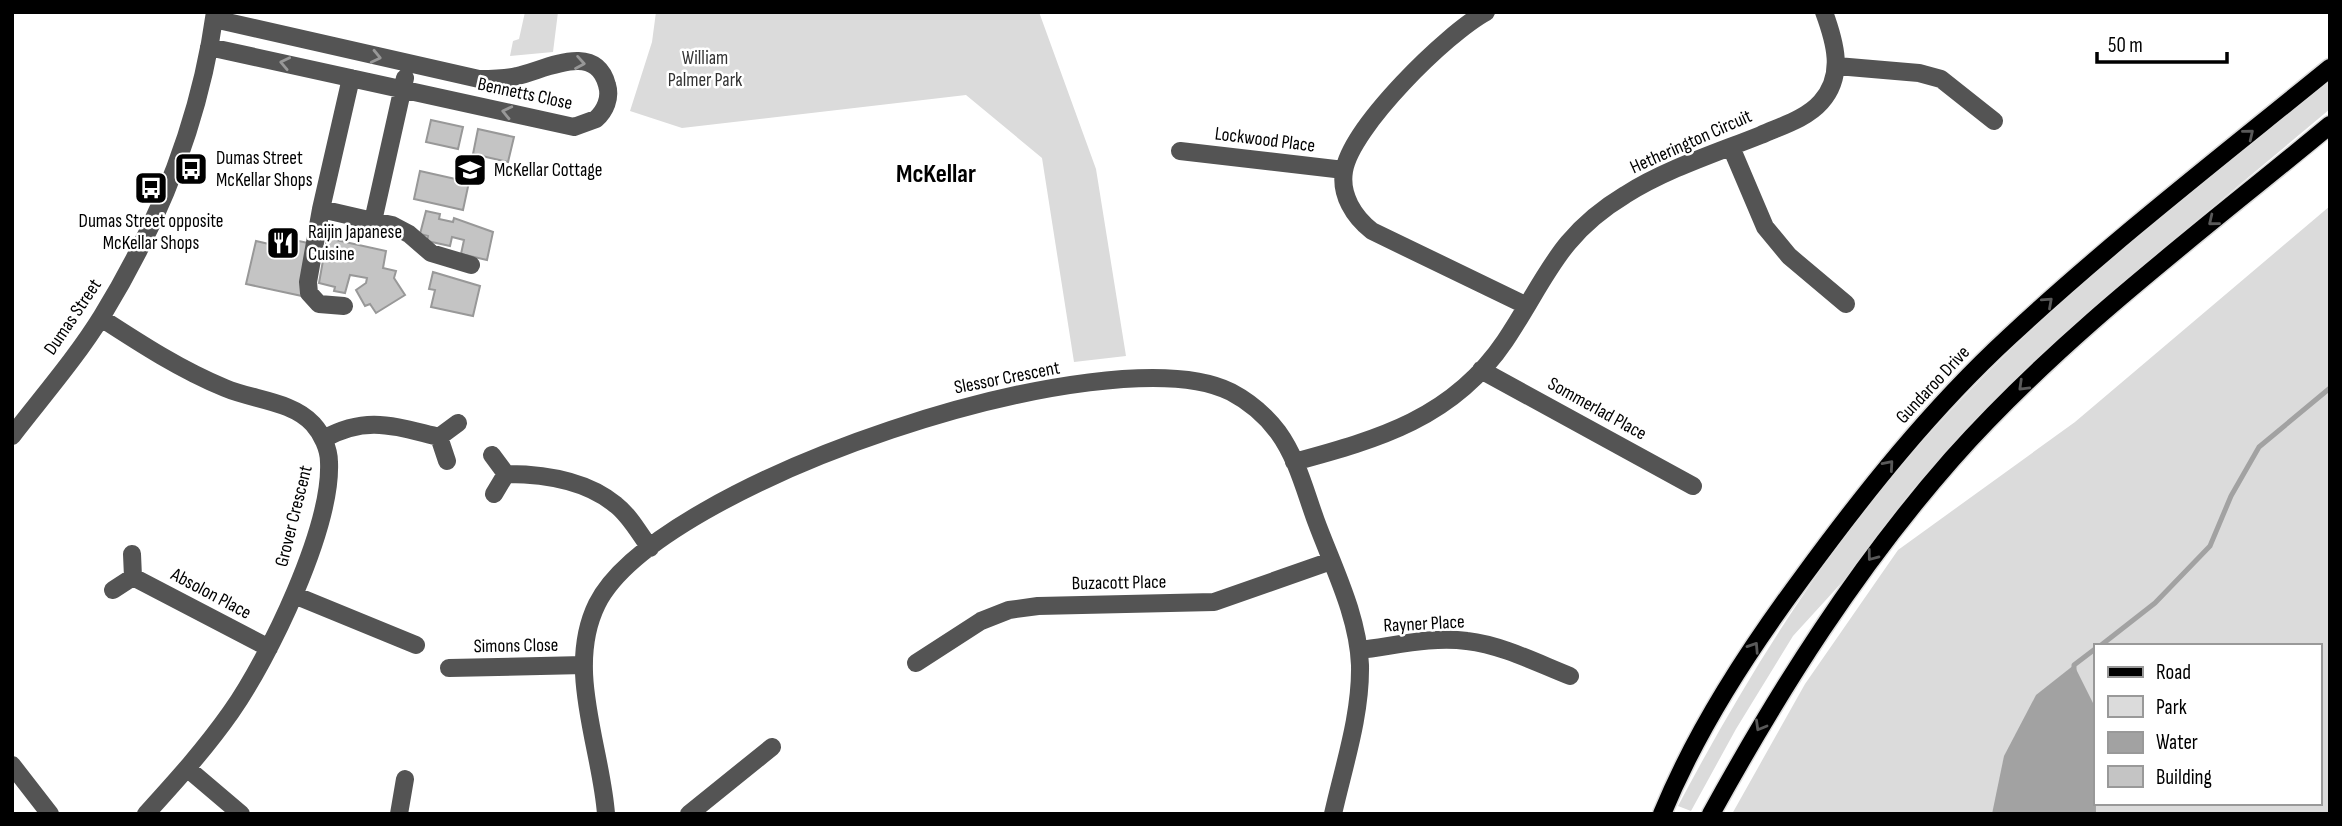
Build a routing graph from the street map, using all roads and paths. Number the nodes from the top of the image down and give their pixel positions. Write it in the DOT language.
graph roads {
  1 [pos="1486,12"];
  2 [pos="1824,12"];
  3 [pos="215,16"];
  4 [pos="209,47"];
  5 [pos="408,64"];
  6 [pos="1837,66"];
  7 [pos="2330,68"];
  8 [pos="351,78"];
  9 [pos="403,89"];
  10 [pos="1994,121"];
  11 [pos="2330,125"];
  12 [pos="1731,147"];
  13 [pos="1180,151"];
  14 [pos="1344,170"];
  15 [pos="321,209"];
  16 [pos="373,221"];
  17 [pos="471,265"];
  18 [pos="1846,304"];
  19 [pos="1525,305"];
  20 [pos="344,306"];
  21 [pos="100,318"];
  22 [pos="1481,370"];
  23 [pos="458,423"];
  24 [pos="12,436"];
  25 [pos="439,437"];
  26 [pos="323,439"];
  27 [pos="492,455"];
  28 [pos="447,461"];
  29 [pos="1294,463"];
  30 [pos="506,474"];
  31 [pos="1693,485"];
  32 [pos="494,494"];
  33 [pos="650,548"];
  34 [pos="132,554"];
  35 [pos="1331,561"];
  36 [pos="133,577"];
  37 [pos="113,590"];
  38 [pos="294,595"];
  39 [pos="416,645"];
  40 [pos="269,648"];
  41 [pos="1359,650"];
  42 [pos="916,663"];
  43 [pos="584,665"];
  44 [pos="449,668"];
  45 [pos="1570,676"];
  46 [pos="772,747"];
  47 [pos="12,765"];
  48 [pos="188,769"];
  49 [pos="405,779"];
  50 [pos="50,814"];
  51 [pos="146,814"];
  52 [pos="241,814"];
  53 [pos="399,814"];
  54 [pos="606,814"];
  55 [pos="690,814"];
  56 [pos="1333,814"];
  57 [pos="1662,814"];
  58 [pos="1712,814"];
  1 -- 14 [label="street"];
  2 -- 6 [label="street"];
  3 -- 4 [label="street, Dumas Street"];
  3 -- 5 [label="street, Bennetts Close, one-way"];
  8 -- 4 [label="street, Bennetts Close, one-way"];
  4 -- 21 [label="street, Dumas Street"];
  5 -- 9 [label="street"];
  5 -- 9 [label="street, Bennetts Close, one-way"];
  6 -- 10 [label="street"];
  6 -- 12 [label="street, Hetherington Circuit"];
  57 -- 7 [label="main road, Gundaroo Drive, one-way"];
  8 -- 9 [label="street, Bennetts Close"];
  8 -- 15 [label="street"];
  9 -- 16 [label="street"];
  11 -- 58 [label="main road, one-way"];
  12 -- 18 [label="street"];
  12 -- 19 [label="street, Hetherington Circuit"];
  13 -- 14 [label="street, Lockwood Place"];
  14 -- 19 [label="street"];
  15 -- 16 [label="street"];
  15 -- 20 [label="street"];
  16 -- 17 [label="street"];
  19 -- 22 [label="street, Hetherington Circuit"];
  21 -- 24 [label="street, Dumas Street"];
  21 -- 26 [label="street"];
  22 -- 29 [label="street, Hetherington Circuit"];
  22 -- 31 [label="street, Sommerlad Place"];
  23 -- 25 [label="street"];
  25 -- 26 [label="street"];
  25 -- 28 [label="street"];
  26 -- 38 [label="street, Grover Crescent"];
  27 -- 30 [label="street"];
  29 -- 33 [label="street, Slessor Crescent"];
  29 -- 35 [label="street, Slessor Crescent"];
  30 -- 32 [label="street"];
  30 -- 33 [label="street"];
  33 -- 43 [label="street, Slessor Crescent"];
  34 -- 36 [label="street"];
  35 -- 41 [label="street, Slessor Crescent"];
  35 -- 42 [label="street, Buzacott Place"];
  36 -- 37 [label="street"];
  36 -- 40 [label="street, Absolon Place"];
  38 -- 39 [label="street"];
  38 -- 40 [label="street, Grover Crescent"];
  40 -- 48 [label="street, Grover Crescent"];
  41 -- 45 [label="street, Rayner Place"];
  41 -- 56 [label="street, Slessor Crescent"];
  43 -- 44 [label="street, Simons Close"];
  43 -- 54 [label="street, Slessor Crescent"];
  46 -- 55 [label="street"];
  47 -- 50 [label="street"];
  48 -- 51 [label="street, Grover Crescent"];
  48 -- 52 [label="street"];
  49 -- 53 [label="street"];
}
